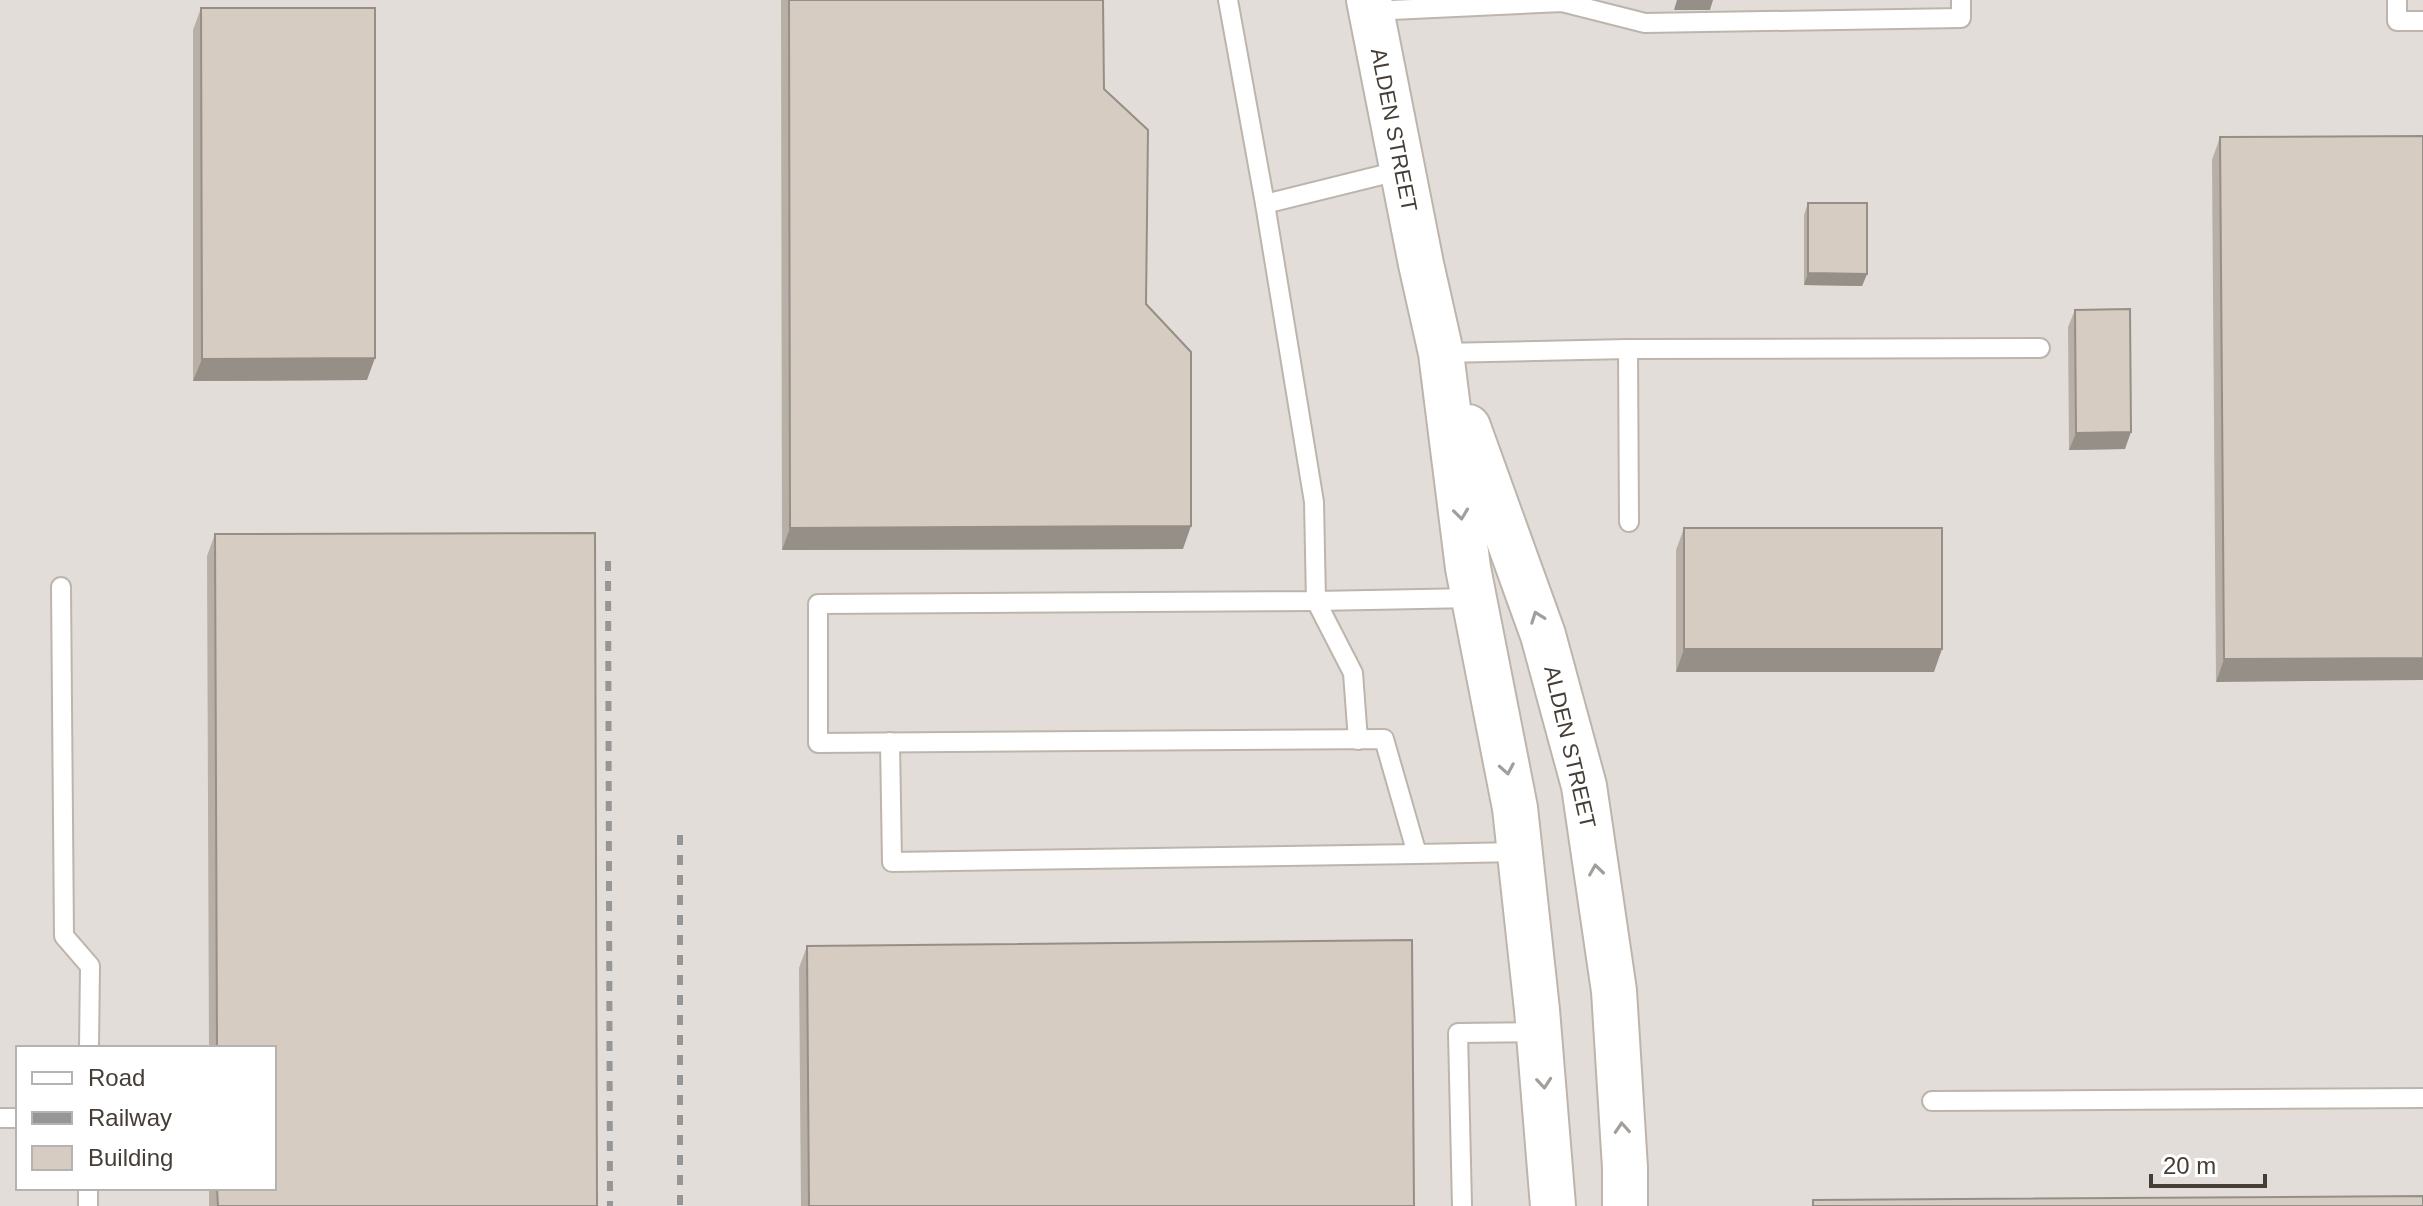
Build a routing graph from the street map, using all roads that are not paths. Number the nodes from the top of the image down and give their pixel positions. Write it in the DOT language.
graph roads {
  1 [pos="1228,0"];
  2 [pos="1961,0"];
  3 [pos="2397,0"];
  4 [pos="1369,6"];
  5 [pos="2423,21"];
  6 [pos="1402,170"];
  7 [pos="1265,204"];
  8 [pos="2040,348"];
  9 [pos="1628,349"];
  10 [pos="1441,353"];
  11 [pos="1629,522"];
  12 [pos="61,587"];
  13 [pos="1475,598"];
  14 [pos="1316,601"];
  15 [pos="1358,740"];
  16 [pos="890,742"];
  17 [pos="1519,852"];
  18 [pos="1417,854"];
  19 [pos="1539,1032"];
  20 [pos="89,1046"];
  21 [pos="2423,1098"];
  22 [pos="1932,1101"];
  23 [pos="1462,1206"];
  24 [pos="1553,1206"];
  25 [pos="1625,1206"];
  1 -- 7 [label="lane"];
  2 -- 4 [label="lane"];
  3 -- 5 [label="lane"];
  4 -- 6 [label="street, ALDEN STREET"];
  6 -- 7 [label="lane"];
  6 -- 10 [label="street, ALDEN STREET"];
  7 -- 14 [label="lane"];
  8 -- 9 [label="lane"];
  9 -- 10 [label="lane"];
  9 -- 11 [label="lane"];
  10 -- 13 [label="street, ALDEN STREET, one-way"];
  25 -- 10 [label="street, ALDEN STREET, one-way"];
  12 -- 20 [label="lane"];
  13 -- 14 [label="lane"];
  13 -- 17 [label="street, ALDEN STREET, one-way"];
  14 -- 15 [label="lane"];
  14 -- 16 [label="lane"];
  15 -- 16 [label="lane"];
  15 -- 18 [label="lane"];
  16 -- 18 [label="lane"];
  17 -- 18 [label="lane"];
  17 -- 19 [label="street, ALDEN STREET"];
  19 -- 23 [label="lane"];
  19 -- 24 [label="street, ALDEN STREET, one-way"];
  21 -- 22 [label="lane"];
}
